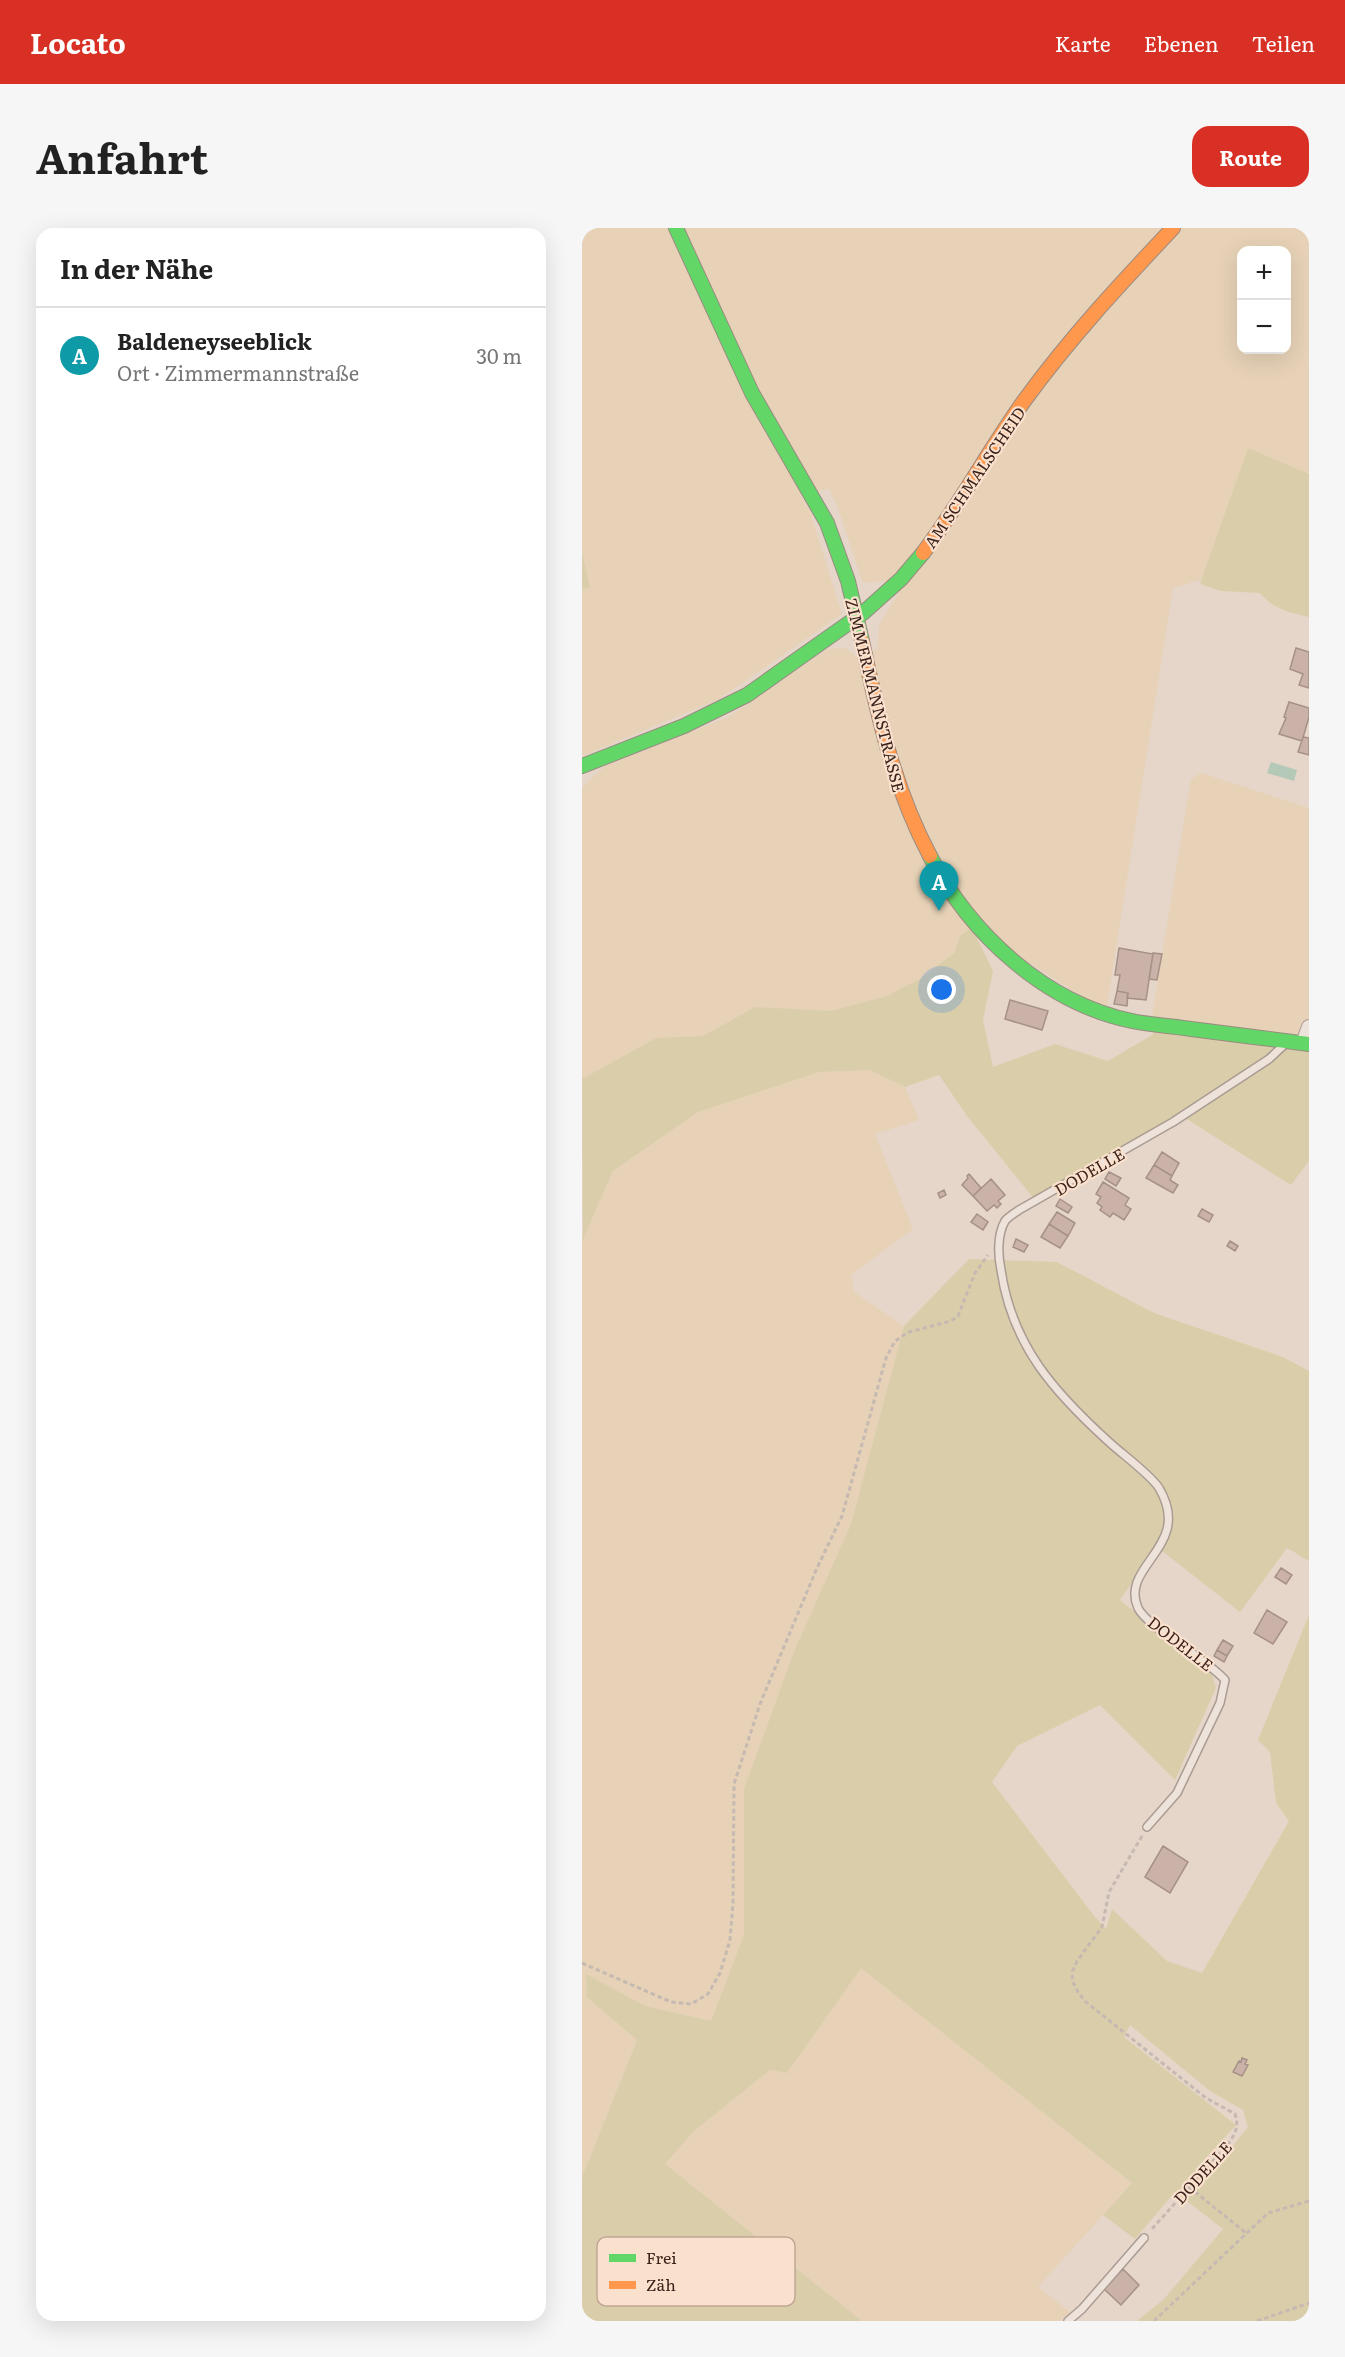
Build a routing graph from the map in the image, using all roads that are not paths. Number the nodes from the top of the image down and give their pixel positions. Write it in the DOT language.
graph roads {
  1 [pos="676,228"];
  2 [pos="1173,228"];
  3 [pos="857,617"];
  4 [pos="582,766"];
  5 [pos="1309,1027"];
  6 [pos="1287,1042"];
  7 [pos="1306,1043"];
  8 [pos="1147,1827"];
  9 [pos="1144,2238"];
  10 [pos="1068,2321"];
  1 -- 3 [label="street, ZIMMERMANNSTRASSE"];
  2 -- 3 [label="street, AM SCHMALSCHEID"];
  3 -- 4 [label="street, AM SCHMALSCHEID"];
  3 -- 6 [label="street, ZIMMERMANNSTRASSE"];
  5 -- 7 [label="street"];
  6 -- 7 [label="street, ZIMMERMANNSTRASSE"];
  6 -- 8 [label="lane, DODELLE"];
  9 -- 10 [label="lane"];
}
